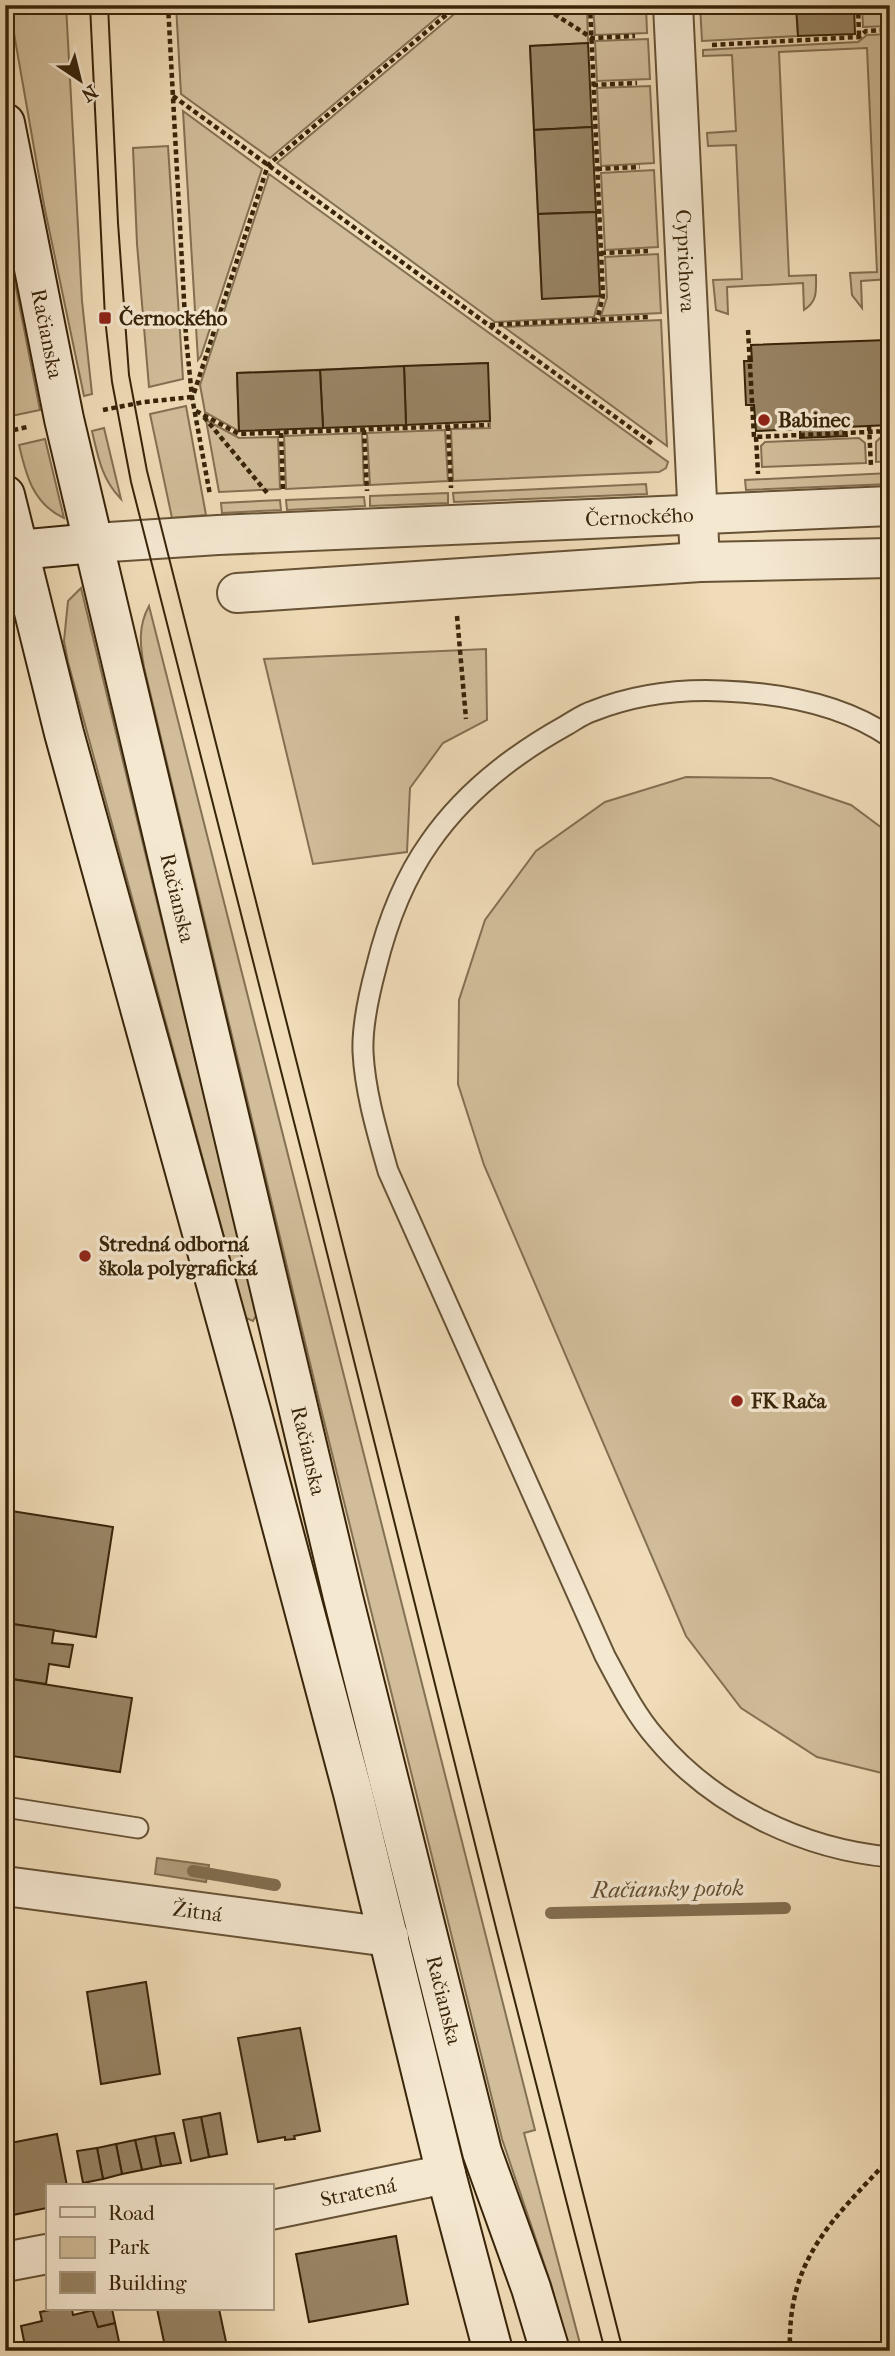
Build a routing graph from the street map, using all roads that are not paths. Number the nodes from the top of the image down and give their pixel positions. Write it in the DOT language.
graph roads {
  1 [pos="673,5"];
  2 [pos="5,123"];
  3 [pos="5,495"];
  4 [pos="890,506"];
  5 [pos="697,514"];
  6 [pos="94,543"];
  7 [pos="11,550"];
  8 [pos="890,558"];
  9 [pos="701,562"];
  10 [pos="237,593"];
  11 [pos="890,737"];
  12 [pos="5,1807"];
  13 [pos="138,1829"];
  14 [pos="890,1857"];
  15 [pos="5,1886"];
  16 [pos="389,1937"];
  17 [pos="446,2174"];
  18 [pos="273,2210"];
  19 [pos="46,2253"];
  20 [pos="5,2262"];
  21 [pos="493,2351"];
  22 [pos="550,2351"];
  1 -- 5 [label="main road, Cyprichova"];
  2 -- 6 [label="main road, Račianska"];
  3 -- 7 [label="main road, Račianska"];
  4 -- 5 [label="main road, Černockého"];
  5 -- 6 [label="main road, Černockého"];
  5 -- 9 [label="main road, Cyprichova"];
  6 -- 7 [label="main road"];
  6 -- 22 [label="main road, Račianska"];
  7 -- 16 [label="main road, Račianska"];
  8 -- 9 [label="main road"];
  9 -- 10 [label="main road"];
  11 -- 14 [label="lane"];
  12 -- 13 [label="lane"];
  15 -- 16 [label="main road, Žitná"];
  16 -- 17 [label="main road, Račianska"];
  17 -- 18 [label="main road, Stratená"];
  17 -- 21 [label="main road, Račianska"];
  19 -- 20 [label="main road"];
}
